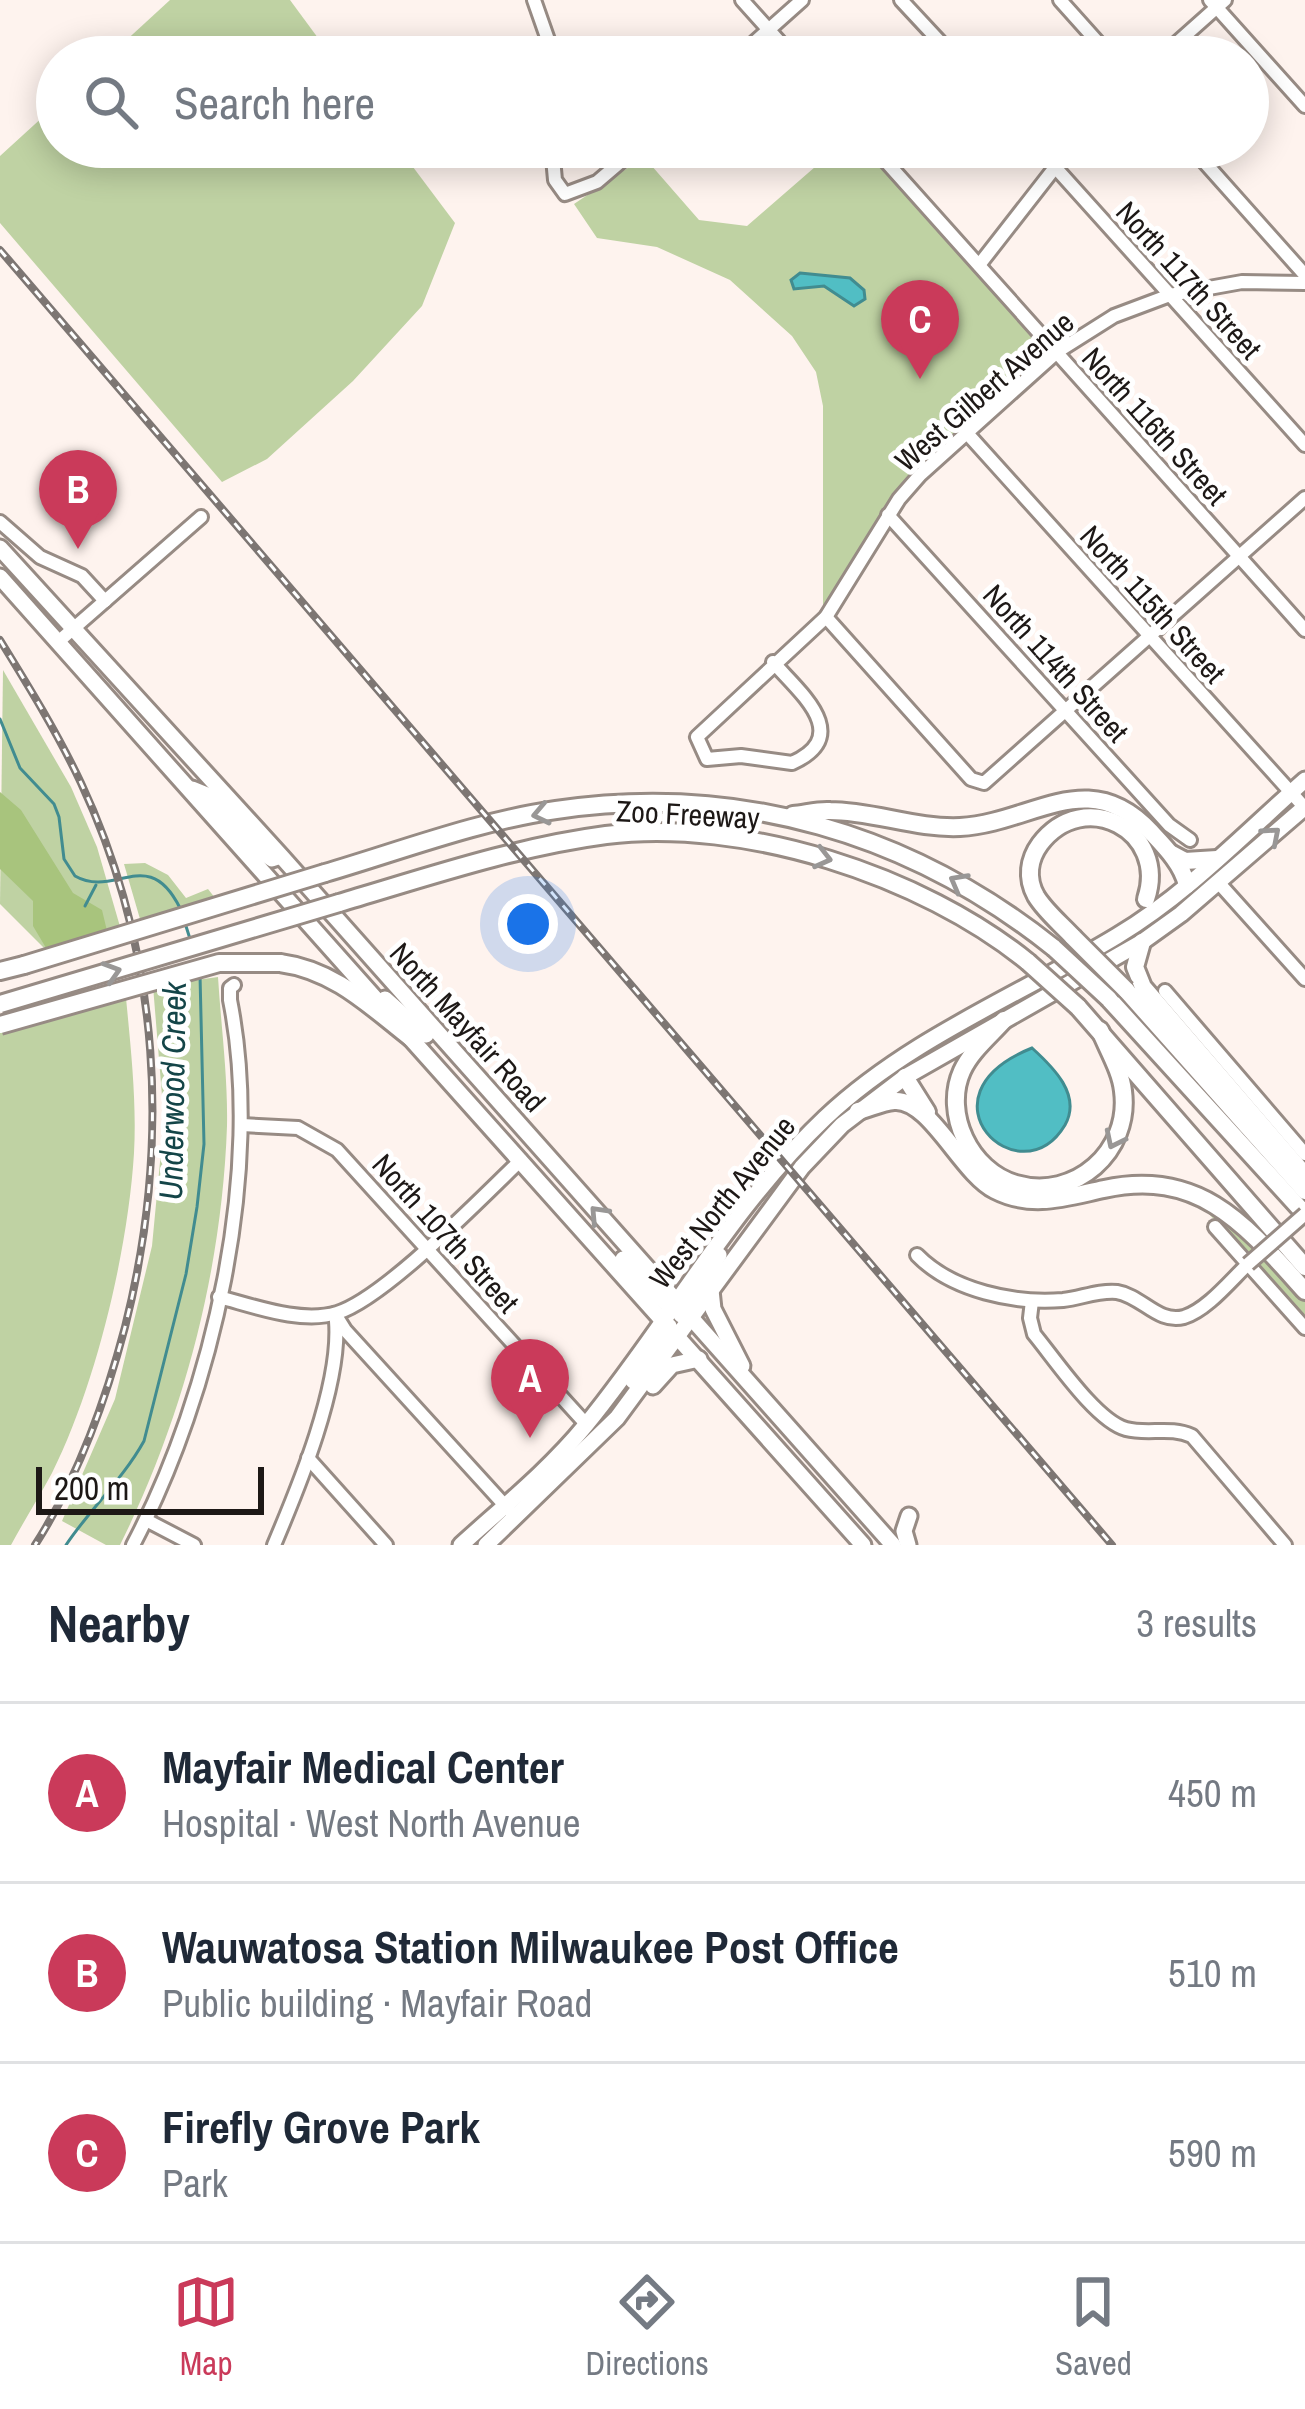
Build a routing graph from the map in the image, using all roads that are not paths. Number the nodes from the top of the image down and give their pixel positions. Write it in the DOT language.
graph roads {
  1 [pos="534,0"];
  2 [pos="742,0"];
  3 [pos="802,0"];
  4 [pos="901,0"];
  5 [pos="1060,0"];
  6 [pos="1217,2"];
  7 [pos="769,29"];
  8 [pos="547,36"];
  9 [pos="761,36"];
  10 [pos="775,36"];
  11 [pos="934,36"];
  12 [pos="1092,36"];
  13 [pos="1182,36"];
  14 [pos="1246,36"];
  15 [pos="1269,63"];
  16 [pos="1305,106"];
  17 [pos="554,168"];
  18 [pos="613,168"];
  19 [pos="892,168"];
  20 [pos="1052,168"];
  21 [pos="1057,168"];
  22 [pos="1209,168"];
  23 [pos="979,265"];
  24 [pos="1305,279"];
  25 [pos="1171,295"];
  26 [pos="1057,352"];
  27 [pos="966,432"];
  28 [pos="1305,445"];
  29 [pos="1305,498"];
  30 [pos="888,515"];
  31 [pos="202,517"];
  32 [pos="0,522"];
  33 [pos="0,548"];
  34 [pos="1239,556"];
  35 [pos="0,561"];
  36 [pos="0,577"];
  37 [pos="105,601"];
  38 [pos="826,617"];
  39 [pos="74,628"];
  40 [pos="1305,630"];
  41 [pos="1150,637"];
  42 [pos="58,642"];
  43 [pos="773,662"];
  44 [pos="1068,710"];
  45 [pos="179,745"];
  46 [pos="1305,780"];
  47 [pos="188,787"];
  48 [pos="1290,793"];
  49 [pos="1305,808"];
  50 [pos="786,816"];
  51 [pos="1190,839"];
  52 [pos="1169,851"];
  53 [pos="280,856"];
  54 [pos="1216,860"];
  55 [pos="1218,882"];
  56 [pos="1187,885"];
  57 [pos="1146,899"];
  58 [pos="1175,918"];
  59 [pos="1117,937"];
  60 [pos="1142,942"];
  61 [pos="0,971"];
  62 [pos="358,980"];
  63 [pos="1305,980"];
  64 [pos="234,985"];
  65 [pos="1165,992"];
  66 [pos="0,1004"];
  67 [pos="1004,1020"];
  68 [pos="0,1025"];
  69 [pos="1100,1030"];
  70 [pos="411,1038"];
  71 [pos="900,1069"];
  72 [pos="494,1099"];
  73 [pos="858,1111"];
  74 [pos="242,1124"];
  75 [pos="940,1133"];
  76 [pos="1305,1154"];
  77 [pos="521,1160"];
  78 [pos="779,1166"];
  79 [pos="1305,1175"];
  80 [pos="1305,1191"];
  81 [pos="752,1198"];
  82 [pos="770,1208"];
  83 [pos="1305,1214"];
  84 [pos="1215,1227"];
  85 [pos="594,1240"];
  86 [pos="718,1244"];
  87 [pos="427,1246"];
  88 [pos="917,1256"];
  89 [pos="732,1260"];
  90 [pos="1248,1264"];
  91 [pos="1305,1267"];
  92 [pos="696,1273"];
  93 [pos="654,1275"];
  94 [pos="634,1286"];
  95 [pos="711,1290"];
  96 [pos="1305,1291"];
  97 [pos="219,1297"];
  98 [pos="1032,1301"];
  99 [pos="335,1314"];
  100 [pos="677,1318"];
  101 [pos="1305,1328"];
  102 [pos="650,1338"];
  103 [pos="699,1358"];
  104 [pos="754,1390"];
  105 [pos="747,1414"];
  106 [pos="616,1418"];
  107 [pos="586,1424"];
  108 [pos="308,1458"];
  109 [pos="547,1490"];
  110 [pos="510,1511"];
  111 [pos="909,1516"];
  112 [pos="146,1520"];
  113 [pos="886,1542"];
  114 [pos="861,1543"];
  115 [pos="133,1545"];
  116 [pos="194,1545"];
  117 [pos="274,1545"];
  118 [pos="386,1545"];
  119 [pos="465,1545"];
  120 [pos="486,1545"];
  121 [pos="908,1545"];
  122 [pos="1285,1545"];
  1 -- 8 [label="street"];
  2 -- 7 [label="street"];
  3 -- 7 [label="street"];
  4 -- 11 [label="street"];
  5 -- 12 [label="street"];
  6 -- 13 [label="street"];
  6 -- 14 [label="street"];
  7 -- 9 [label="street"];
  7 -- 10 [label="street"];
  15 -- 16 [label="street"];
  17 -- 18 [label="street"];
  19 -- 23 [label="street, North 116th Street"];
  20 -- 23 [label="street"];
  21 -- 25 [label="street, North 117th Street"];
  22 -- 24 [label="street"];
  23 -- 26 [label="street, North 116th Street"];
  24 -- 25 [label="street, West Gilbert Avenue"];
  25 -- 26 [label="street, West Gilbert Avenue"];
  25 -- 28 [label="street, North 117th Street"];
  26 -- 27 [label="street, West Gilbert Avenue"];
  26 -- 34 [label="street, North 116th Street"];
  27 -- 30 [label="street, West Gilbert Avenue"];
  27 -- 41 [label="street, North 115th Street"];
  29 -- 34 [label="street"];
  30 -- 38 [label="street, West Gilbert Avenue"];
  30 -- 44 [label="street, North 114th Street"];
  31 -- 37 [label="street"];
  32 -- 37 [label="street"];
  33 -- 39 [label="main road, North Mayfair Road"];
  34 -- 40 [label="street, North 116th Street"];
  34 -- 41 [label="street"];
  35 -- 39 [label="main road"];
  36 -- 42 [label="main road, North Mayfair Road"];
  37 -- 39 [label="street"];
  38 -- 43 [label="street, West Gilbert Avenue"];
  38 -- 44 [label="street"];
  39 -- 42 [label="street"];
  39 -- 45 [label="main road, North Mayfair Road"];
  41 -- 44 [label="street"];
  41 -- 48 [label="street, North 115th Street"];
  42 -- 45 [label="main road"];
  42 -- 47 [label="main road, North Mayfair Road"];
  43 -- 43 [label="street, West Gilbert Avenue"];
  44 -- 51 [label="street, North 114th Street"];
  45 -- 53 [label="main road, North Mayfair Road"];
  46 -- 48 [label="main road"];
  47 -- 53 [label="main road"];
  47 -- 62 [label="main road, North Mayfair Road"];
  48 -- 49 [label="street, North 115th Street"];
  48 -- 54 [label="main road"];
  55 -- 49 [label="main road, West North Avenue, one-way"];
  50 -- 52 [label="highway"];
  50 -- 61 [label="highway, Zoo Freeway, one-way, bridge"];
  83 -- 50 [label="highway, Zoo Freeway, one-way, bridge"];
  52 -- 54 [label="highway"];
  52 -- 56 [label="highway"];
  53 -- 72 [label="main road, North Mayfair Road"];
  54 -- 56 [label="main road"];
  55 -- 58 [label="main road, West North Avenue"];
  55 -- 63 [label="street"];
  56 -- 58 [label="main road"];
  56 -- 59 [label="main road"];
  57 -- 59 [label="main road"];
  57 -- 80 [label="highway, bridge"];
  58 -- 60 [label="main road, West North Avenue"];
  59 -- 71 [label="main road"];
  60 -- 67 [label="main road, West North Avenue"];
  60 -- 79 [label="highway"];
  62 -- 70 [label="main road, North Mayfair Road"];
  62 -- 72 [label="main road"];
  64 -- 74 [label="street"];
  65 -- 76 [label="street"];
  66 -- 69 [label="highway, Zoo Freeway, one-way, bridge"];
  69 -- 67 [label="highway, one-way"];
  67 -- 71 [label="main road, West North Avenue"];
  68 -- 70 [label="highway, bridge"];
  69 -- 91 [label="highway, Zoo Freeway"];
  70 -- 77 [label="main road, North Mayfair Road"];
  71 -- 73 [label="main road, West North Avenue"];
  71 -- 75 [label="highway"];
  71 -- 78 [label="main road, West North Avenue"];
  93 -- 72 [label="main road, North Mayfair Road, one-way"];
  73 -- 75 [label="highway"];
  73 -- 82 [label="main road, West North Avenue"];
  74 -- 87 [label="street, North 107th Street"];
  74 -- 97 [label="street"];
  75 -- 96 [label="highway"];
  77 -- 85 [label="main road, North Mayfair Road"];
  77 -- 87 [label="street"];
  78 -- 81 [label="main road, West North Avenue"];
  78 -- 82 [label="main road"];
  81 -- 86 [label="main road, West North Avenue"];
  81 -- 89 [label="main road"];
  82 -- 89 [label="main road, West North Avenue"];
  83 -- 90 [label="street, bridge"];
  84 -- 90 [label="street"];
  85 -- 94 [label="main road, North Mayfair Road"];
  85 -- 100 [label="main road"];
  86 -- 92 [label="main road, West North Avenue"];
  86 -- 100 [label="main road"];
  87 -- 99 [label="street"];
  87 -- 107 [label="street, North 107th Street"];
  88 -- 98 [label="street"];
  89 -- 95 [label="main road, West North Avenue"];
  90 -- 98 [label="street"];
  90 -- 101 [label="street"];
  92 -- 93 [label="main road"];
  92 -- 100 [label="main road, West North Avenue"];
  93 -- 100 [label="main road, North Mayfair Road"];
  94 -- 100 [label="main road, North Mayfair Road"];
  94 -- 102 [label="main road"];
  95 -- 100 [label="main road, West North Avenue"];
  95 -- 104 [label="main road"];
  97 -- 99 [label="street"];
  97 -- 112 [label="street"];
  98 -- 122 [label="street"];
  99 -- 108 [label="street"];
  99 -- 110 [label="street"];
  100 -- 102 [label="main road, West North Avenue"];
  100 -- 103 [label="main road, North Mayfair Road"];
  100 -- 104 [label="main road, North Mayfair Road"];
  100 -- 106 [label="main road, West North Avenue"];
  100 -- 109 [label="main road"];
  102 -- 107 [label="main road, West North Avenue"];
  103 -- 105 [label="main road, North Mayfair Road"];
  103 -- 106 [label="main road"];
  104 -- 113 [label="main road, North Mayfair Road"];
  105 -- 113 [label="main road"];
  105 -- 114 [label="main road, North Mayfair Road"];
  106 -- 109 [label="main road, West North Avenue"];
  107 -- 110 [label="main road, West North Avenue"];
  108 -- 117 [label="street"];
  108 -- 118 [label="street"];
  109 -- 110 [label="main road, West North Avenue"];
  110 -- 119 [label="main road, West North Avenue"];
  110 -- 120 [label="main road, West North Avenue"];
  111 -- 121 [label="main road"];
  112 -- 115 [label="street"];
  112 -- 116 [label="street"];
  113 -- 114 [label="main road"];
}
